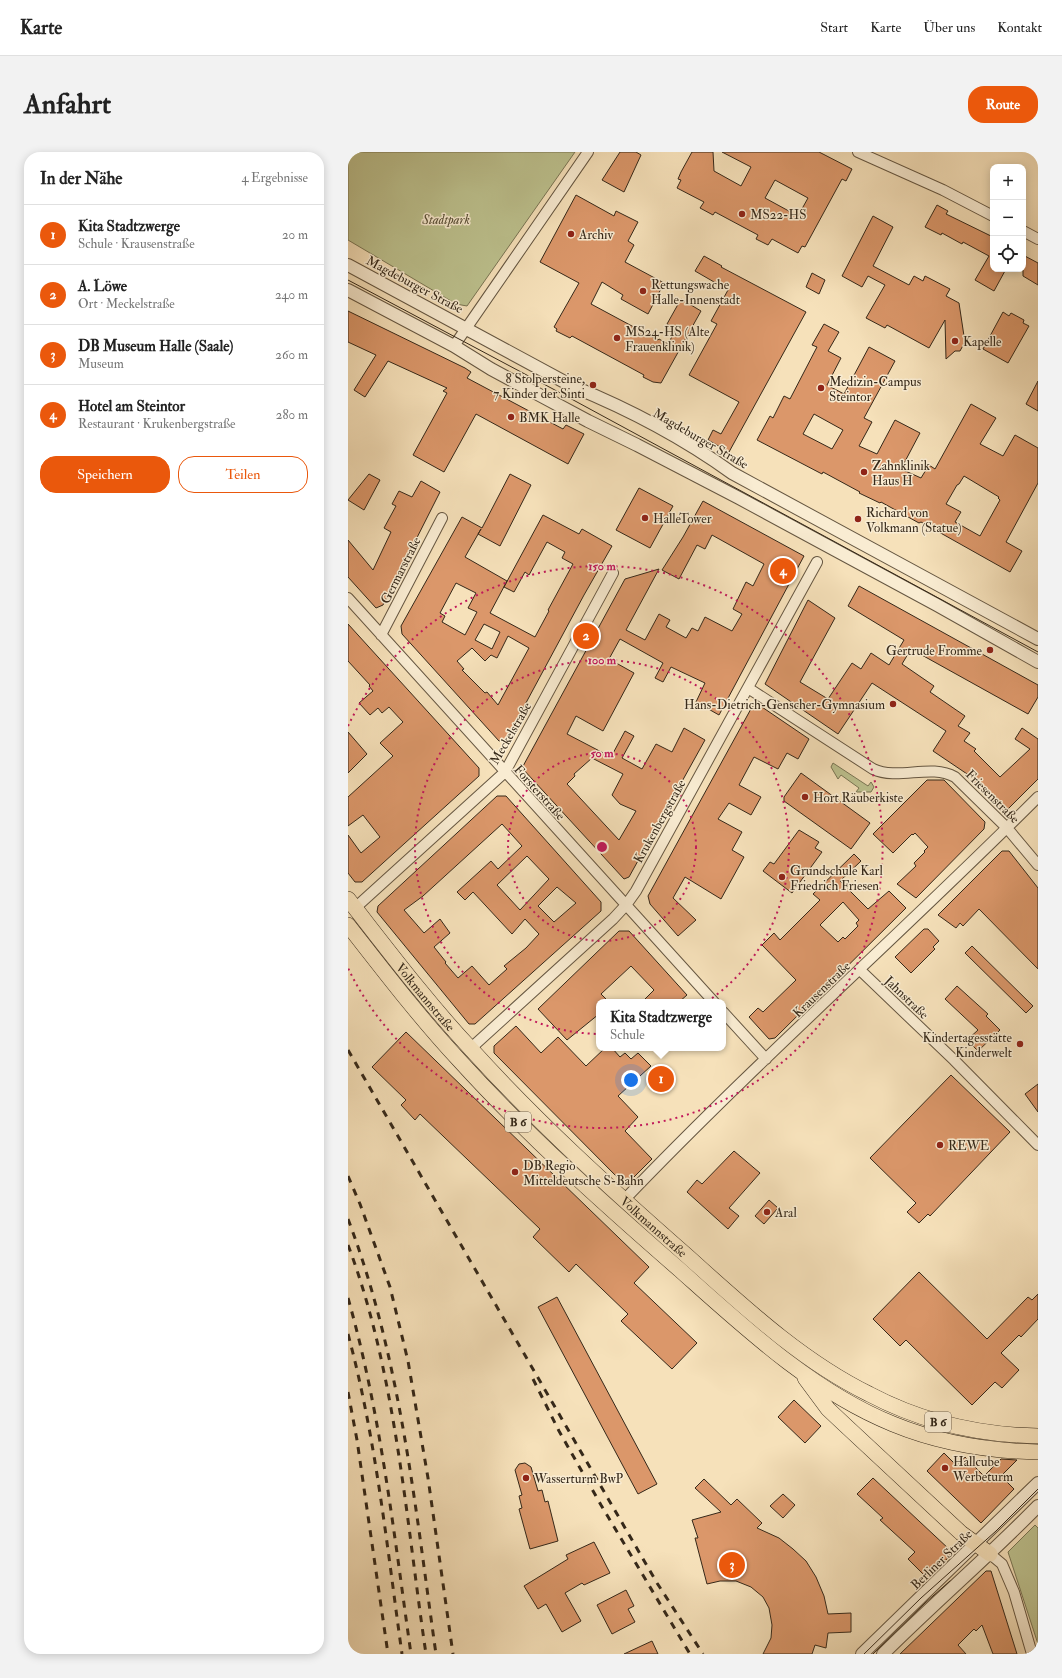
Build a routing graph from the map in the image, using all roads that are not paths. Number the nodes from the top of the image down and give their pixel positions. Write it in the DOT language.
graph roads {
  1 [pos="588,152"];
  2 [pos="858,152"];
  3 [pos="990,214"];
  4 [pos="1026,233"];
  5 [pos="1038,239"];
  6 [pos="348,265"];
  7 [pos="348,290"];
  8 [pos="467,328"];
  9 [pos="454,346"];
  10 [pos="442,518"];
  11 [pos="816,562"];
  12 [pos="613,573"];
  13 [pos="348,598"];
  14 [pos="381,635"];
  15 [pos="1038,639"];
  16 [pos="1038,662"];
  17 [pos="748,688"];
  18 [pos="505,772"];
  19 [pos="1038,797"];
  20 [pos="1007,828"];
  21 [pos="1038,865"];
  22 [pos="352,903"];
  23 [pos="626,905"];
  24 [pos="348,924"];
  25 [pos="860,970"];
  26 [pos="711,999"];
  27 [pos="726,1015"];
  28 [pos="470,1049"];
  29 [pos="766,1059"];
  30 [pos="1038,1145"];
  31 [pos="624,1200"];
  32 [pos="799,1370"];
  33 [pos="1038,1436"];
  34 [pos="1038,1452"];
  35 [pos="1038,1483"];
  36 [pos="1038,1506"];
  37 [pos="976,1544"];
  38 [pos="990,1554"];
  39 [pos="862,1654"];
  40 [pos="883,1654"];
  41 [pos="1032,1654"];
  1 -- 8 [label="street"];
  2 -- 3 [label="street"];
  4 -- 5 [label="street"];
  6 -- 8 [label="street, Magdeburger Straße"];
  7 -- 9 [label="street"];
  8 -- 9 [label="street"];
  8 -- 15 [label="street, Magdeburger Straße"];
  9 -- 16 [label="street"];
  10 -- 14 [label="street, Germarstraße"];
  11 -- 17 [label="street, Krukenbergstraße"];
  12 -- 18 [label="street, Meckelstraße"];
  13 -- 14 [label="street, Forsterstraße"];
  14 -- 18 [label="street, Forsterstraße"];
  17 -- 20 [label="street, Friesenstraße"];
  17 -- 23 [label="street, Krukenbergstraße"];
  18 -- 22 [label="street, Meckelstraße"];
  18 -- 23 [label="street, Forsterstraße"];
  19 -- 20 [label="street, Krausenstraße"];
  20 -- 21 [label="street, Friesenstraße"];
  20 -- 25 [label="street, Krausenstraße"];
  22 -- 28 [label="main road, Volkmannstraße / B 6"];
  23 -- 26 [label="street, Forsterstraße"];
  23 -- 28 [label="street, Krukenbergstraße"];
  24 -- 32 [label="main road, Volkmannstraße / B 6"];
  25 -- 29 [label="street, Krausenstraße"];
  25 -- 30 [label="street, Jahnstraße"];
  27 -- 29 [label="street"];
  28 -- 31 [label="main road, Volkmannstraße / B 6"];
  29 -- 31 [label="street, Krausenstraße"];
  31 -- 33 [label="main road, Volkmannstraße / B 6"];
  32 -- 34 [label="main road, Volkmannstraße / B 6"];
  32 -- 37 [label="main road"];
  35 -- 37 [label="street, Berliner Straße"];
  36 -- 38 [label="street, Berliner Straße"];
  37 -- 38 [label="main road"];
  37 -- 39 [label="street, Berliner Straße"];
  38 -- 40 [label="street, Berliner Straße"];
  38 -- 41 [label="street"];
}
